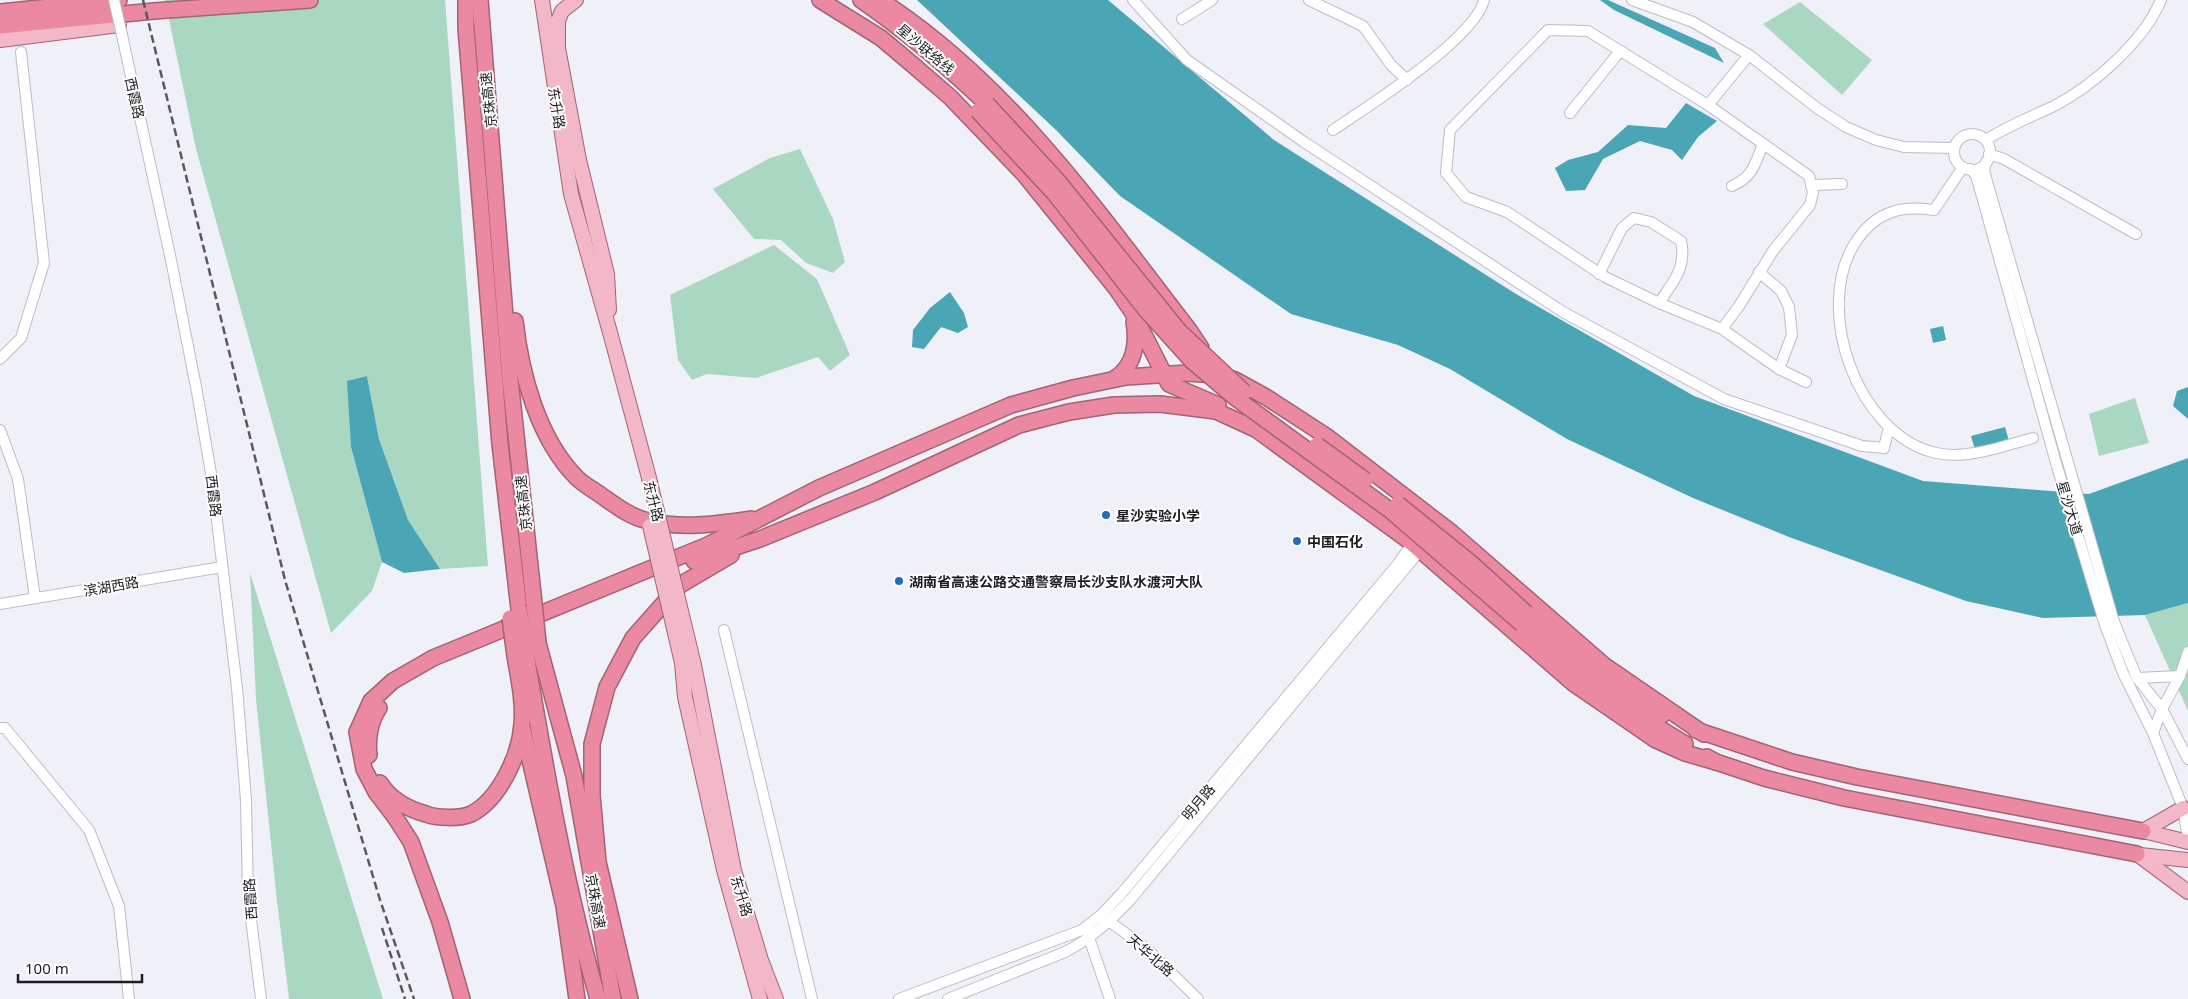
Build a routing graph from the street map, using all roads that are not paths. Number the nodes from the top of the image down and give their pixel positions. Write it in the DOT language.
graph roads {
  1 [pos="114,0"];
  2 [pos="119,0"];
  3 [pos="310,0"];
  4 [pos="466,0"];
  5 [pos="480,0"];
  6 [pos="576,0"];
  7 [pos="820,0"];
  8 [pos="829,0"];
  9 [pos="861,0"];
  10 [pos="880,0"];
  11 [pos="1134,0"];
  12 [pos="1212,0"];
  13 [pos="1308,0"];
  14 [pos="1484,0"];
  15 [pos="1632,0"];
  16 [pos="2161,0"];
  17 [pos="538,6"];
  18 [pos="0,12"];
  19 [pos="1182,19"];
  20 [pos="0,26"];
  21 [pos="473,27"];
  22 [pos="120,30"];
  23 [pos="0,40"];
  24 [pos="1620,51"];
  25 [pos="21,52"];
  26 [pos="1749,55"];
  27 [pos="1407,80"];
  28 [pos="1708,105"];
  29 [pos="982,107"];
  30 [pos="1570,113"];
  31 [pos="1333,130"];
  32 [pos="1986,140"];
  33 [pos="1763,144"];
  34 [pos="1954,148"];
  35 [pos="494,158"];
  36 [pos="1988,158"];
  37 [pos="1966,168"];
  38 [pos="1842,184"];
  39 [pos="1811,185"];
  40 [pos="1732,186"];
  41 [pos="2136,234"];
  42 [pos="1759,272"];
  43 [pos="1599,274"];
  44 [pos="1659,303"];
  45 [pos="1133,313"];
  46 [pos="1722,329"];
  47 [pos="611,336"];
  48 [pos="0,359"];
  49 [pos="1779,368"];
  50 [pos="1163,375"];
  51 [pos="1217,375"];
  52 [pos="1112,379"];
  53 [pos="1806,382"];
  54 [pos="1889,427"];
  55 [pos="1253,428"];
  56 [pos="0,430"];
  57 [pos="2032,438"];
  58 [pos="2062,462"];
  59 [pos="644,478"];
  60 [pos="767,516"];
  61 [pos="1436,521"];
  62 [pos="760,539"];
  63 [pos="1416,546"];
  64 [pos="222,567"];
  65 [pos="35,598"];
  66 [pos="0,604"];
  67 [pos="1524,618"];
  68 [pos="2110,624"];
  69 [pos="724,630"];
  70 [pos="526,649"];
  71 [pos="2188,652"];
  72 [pos="688,664"];
  73 [pos="2180,676"];
  74 [pos="2137,678"];
  75 [pos="2162,709"];
  76 [pos="522,726"];
  77 [pos="0,728"];
  78 [pos="2153,732"];
  79 [pos="1704,734"];
  80 [pos="2188,760"];
  81 [pos="1716,762"];
  82 [pos="2183,808"];
  83 [pos="2143,831"];
  84 [pos="2188,841"];
  85 [pos="2137,854"];
  86 [pos="2188,860"];
  87 [pos="2188,892"];
  88 [pos="571,894"];
  89 [pos="598,913"];
  90 [pos="1106,918"];
  91 [pos="1090,923"];
  92 [pos="1089,938"];
  93 [pos="129,999"];
  94 [pos="261,999"];
  95 [pos="462,999"];
  96 [pos="577,999"];
  97 [pos="588,999"];
  98 [pos="598,999"];
  99 [pos="613,999"];
  100 [pos="624,999"];
  101 [pos="630,999"];
  102 [pos="760,999"];
  103 [pos="776,999"];
  104 [pos="812,999"];
  105 [pos="899,999"];
  106 [pos="948,999"];
  107 [pos="1110,999"];
  108 [pos="1198,999"];
  1 -- 22 [label="street, 西霞路, bridge"];
  2 -- 18 [label="highway"];
  3 -- 20 [label="highway"];
  4 -- 21 [label="highway, 京珠高速"];
  5 -- 21 [label="highway, 京珠高速"];
  6 -- 47 [label="main road"];
  7 -- 45 [label="highway"];
  8 -- 29 [label="highway"];
  9 -- 29 [label="highway, 星沙联络线"];
  10 -- 51 [label="highway"];
  11 -- 54 [label="street"];
  12 -- 19 [label="street"];
  13 -- 27 [label="street"];
  14 -- 27 [label="street"];
  15 -- 26 [label="street"];
  16 -- 32 [label="street"];
  17 -- 47 [label="main road, 东升路"];
  17 -- 59 [label="main road, 东升路"];
  21 -- 35 [label="highway, 京珠高速"];
  21 -- 70 [label="highway, 京珠高速, bridge"];
  22 -- 23 [label="main road"];
  22 -- 64 [label="street, 西霞路"];
  24 -- 28 [label="street"];
  24 -- 30 [label="street"];
  24 -- 43 [label="street"];
  25 -- 48 [label="street"];
  26 -- 28 [label="street"];
  26 -- 34 [label="street"];
  27 -- 31 [label="street"];
  28 -- 33 [label="street"];
  29 -- 67 [label="highway, bridge"];
  32 -- 34 [label="street"];
  32 -- 36 [label="street"];
  33 -- 39 [label="street"];
  33 -- 40 [label="street"];
  34 -- 37 [label="street"];
  35 -- 60 [label="highway"];
  35 -- 70 [label="highway, 京珠高速, bridge"];
  36 -- 37 [label="street"];
  36 -- 41 [label="street"];
  36 -- 58 [label="street, 星沙大道"];
  37 -- 54 [label="street"];
  37 -- 58 [label="street, 星沙大道"];
  38 -- 39 [label="street"];
  39 -- 42 [label="street"];
  42 -- 46 [label="street"];
  42 -- 49 [label="street"];
  43 -- 44 [label="street"];
  43 -- 44 [label="street"];
  44 -- 46 [label="street"];
  45 -- 50 [label="highway"];
  45 -- 52 [label="highway"];
  46 -- 49 [label="street"];
  47 -- 59 [label="main road, 东升路"];
  49 -- 53 [label="street"];
  50 -- 51 [label="highway"];
  50 -- 52 [label="highway"];
  50 -- 55 [label="highway"];
  51 -- 61 [label="highway"];
  52 -- 60 [label="highway"];
  54 -- 57 [label="street"];
  55 -- 62 [label="highway"];
  55 -- 63 [label="highway"];
  56 -- 65 [label="street"];
  58 -- 68 [label="street, 星沙大道"];
  59 -- 72 [label="main road, 东升路, bridge"];
  60 -- 95 [label="highway"];
  61 -- 63 [label="street, 明月路"];
  61 -- 79 [label="highway"];
  62 -- 76 [label="highway"];
  62 -- 101 [label="highway"];
  63 -- 81 [label="highway"];
  63 -- 90 [label="street, 明月路"];
  64 -- 65 [label="street, 滨湖西路"];
  64 -- 94 [label="street, 西霞路"];
  65 -- 66 [label="street, 滨湖西路"];
  67 -- 79 [label="highway"];
  67 -- 81 [label="highway"];
  68 -- 74 [label="street, 星沙大道"];
  68 -- 78 [label="street, 星沙大道"];
  69 -- 104 [label="street"];
  70 -- 76 [label="highway"];
  70 -- 88 [label="highway, 京珠高速"];
  70 -- 89 [label="highway, 京珠高速"];
  71 -- 73 [label="street"];
  72 -- 102 [label="main road, 东升路"];
  72 -- 103 [label="main road, 东升路"];
  73 -- 74 [label="street"];
  73 -- 75 [label="street"];
  74 -- 75 [label="street, 星沙大道"];
  75 -- 78 [label="street"];
  75 -- 80 [label="street, 星沙大道"];
  76 -- 96 [label="highway"];
  77 -- 93 [label="street"];
  78 -- 82 [label="street, 星沙大道"];
  79 -- 83 [label="highway"];
  81 -- 85 [label="highway"];
  82 -- 83 [label="main road"];
  82 -- 84 [label="street, 星沙大道"];
  83 -- 84 [label="main road"];
  85 -- 86 [label="main road"];
  85 -- 87 [label="main road"];
  88 -- 97 [label="highway"];
  88 -- 98 [label="highway, 京珠高速"];
  89 -- 99 [label="highway, 京珠高速"];
  89 -- 100 [label="highway"];
  90 -- 91 [label="street, 明月路"];
  90 -- 92 [label="street, 明月路"];
  90 -- 108 [label="street, 天华北路"];
  91 -- 92 [label="street"];
  91 -- 105 [label="street, 明月路"];
  92 -- 106 [label="street, 明月路"];
  92 -- 107 [label="street"];
}
